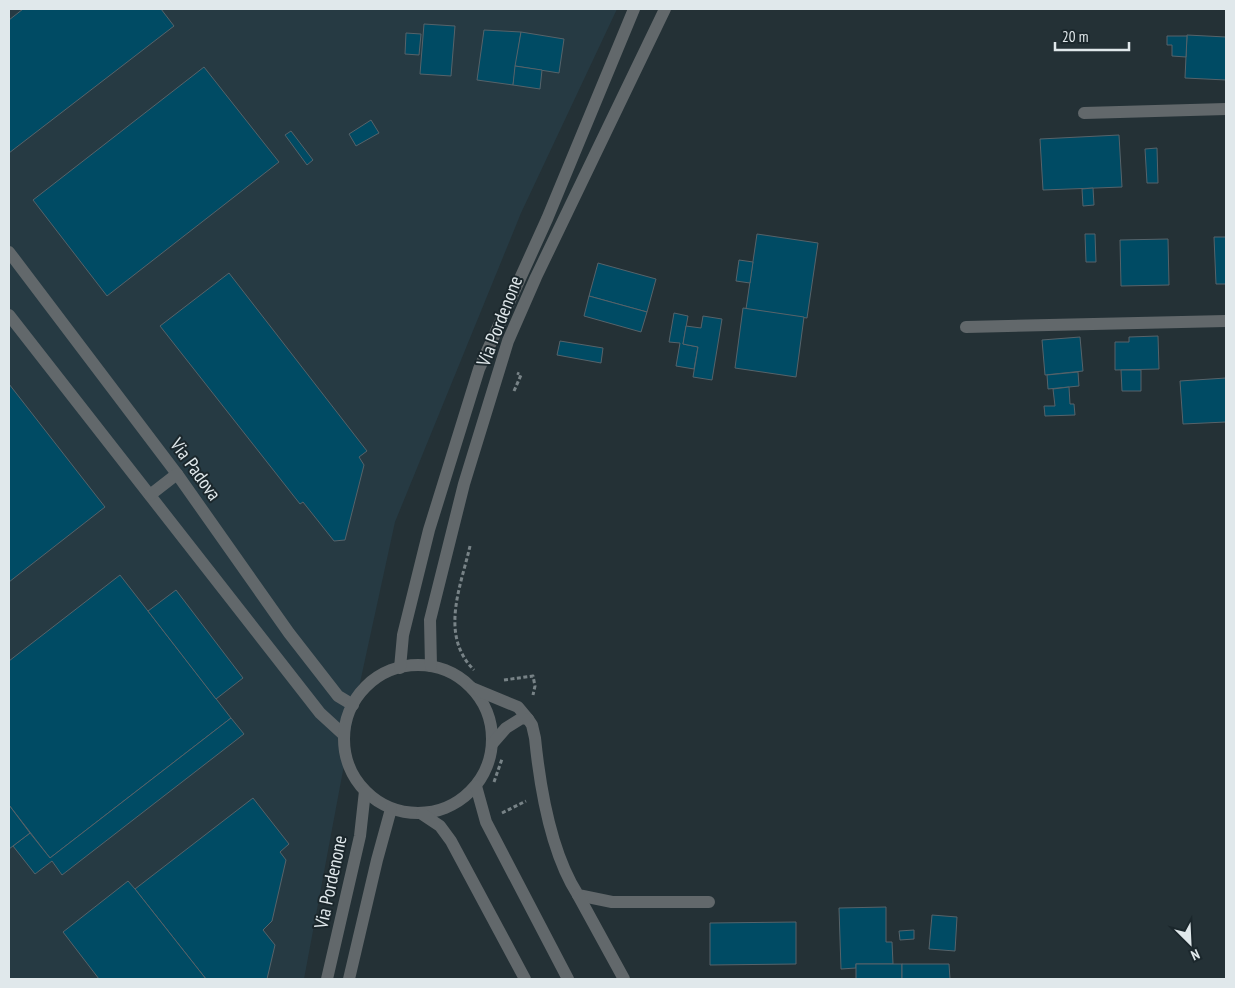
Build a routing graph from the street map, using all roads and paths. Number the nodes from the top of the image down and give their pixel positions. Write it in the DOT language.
graph roads {
  1 [pos="634,9"];
  2 [pos="665,9"];
  3 [pos="1226,109"];
  4 [pos="1084,112"];
  5 [pos="540,233"];
  6 [pos="555,239"];
  7 [pos="9,252"];
  8 [pos="9,315"];
  9 [pos="1226,320"];
  10 [pos="966,326"];
  11 [pos="500,367"];
  12 [pos="510,400"];
  13 [pos="177,474"];
  14 [pos="150,495"];
  15 [pos="470,545"];
  16 [pos="431,666"];
  17 [pos="400,668"];
  18 [pos="480,676"];
  19 [pos="496,681"];
  20 [pos="472,687"];
  21 [pos="352,705"];
  22 [pos="528,719"];
  23 [pos="344,735"];
  24 [pos="492,744"];
  25 [pos="504,756"];
  26 [pos="476,786"];
  27 [pos="493,788"];
  28 [pos="365,791"];
  29 [pos="391,808"];
  30 [pos="496,808"];
  31 [pos="422,814"];
  32 [pos="498,815"];
  33 [pos="578,895"];
  34 [pos="709,902"];
  35 [pos="327,979"];
  36 [pos="349,979"];
  37 [pos="525,979"];
  38 [pos="568,979"];
  39 [pos="624,979"];
  1 -- 5 [label="street, Via Pordenone"];
  2 -- 6 [label="street, Via Pordenone"];
  3 -- 4 [label="street"];
  5 -- 6 [label="street"];
  5 -- 17 [label="street, Via Pordenone"];
  6 -- 11 [label="street, Via Pordenone"];
  7 -- 13 [label="street, Via Padova"];
  8 -- 14 [label="street"];
  9 -- 10 [label="street"];
  11 -- 12 [label="path"];
  11 -- 16 [label="street, Via Pordenone"];
  13 -- 14 [label="street"];
  13 -- 21 [label="street, Via Padova"];
  14 -- 23 [label="street"];
  15 -- 18 [label="path"];
  16 -- 17 [label="street"];
  16 -- 20 [label="street"];
  17 -- 21 [label="street"];
  19 -- 22 [label="path"];
  20 -- 22 [label="street"];
  20 -- 24 [label="street"];
  21 -- 23 [label="street"];
  22 -- 24 [label="street"];
  22 -- 33 [label="street"];
  23 -- 28 [label="street"];
  24 -- 26 [label="street"];
  25 -- 27 [label="path"];
  26 -- 31 [label="street"];
  26 -- 38 [label="street"];
  28 -- 29 [label="street"];
  28 -- 35 [label="street, Via Pordenone"];
  29 -- 31 [label="street"];
  29 -- 36 [label="street"];
  30 -- 32 [label="path"];
  31 -- 37 [label="street"];
  33 -- 34 [label="street"];
  33 -- 39 [label="street"];
}
